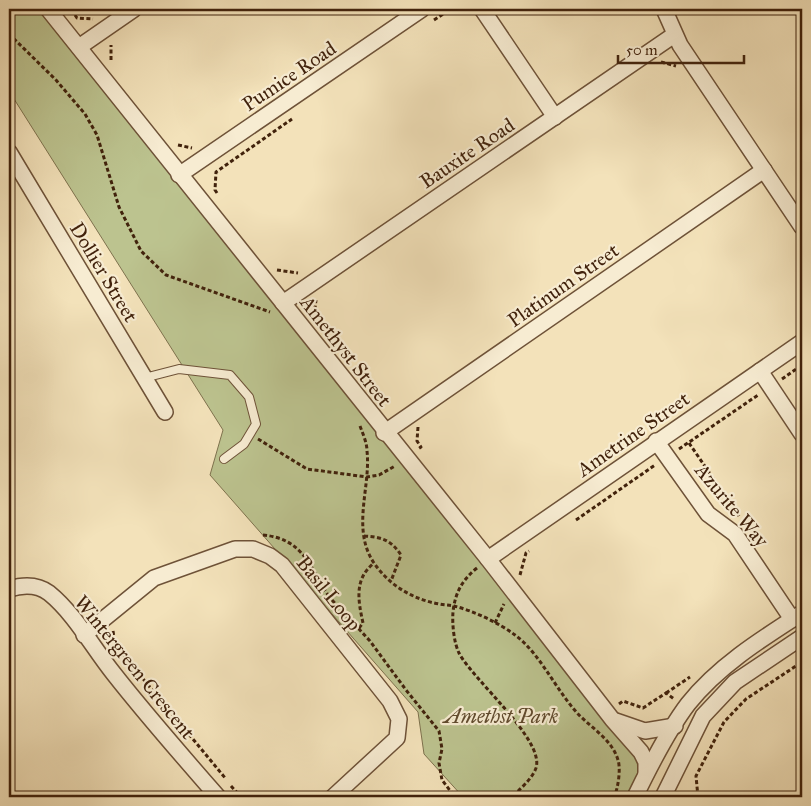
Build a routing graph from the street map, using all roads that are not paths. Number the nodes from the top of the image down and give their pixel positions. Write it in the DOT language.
graph roads {
  1 [pos="48,9"];
  2 [pos="134,9"];
  3 [pos="422,9"];
  4 [pos="482,9"];
  5 [pos="664,9"];
  6 [pos="674,35"];
  7 [pos="79,47"];
  8 [pos="555,117"];
  9 [pos="9,152"];
  10 [pos="764,170"];
  11 [pos="179,175"];
  12 [pos="802,227"];
  13 [pos="278,308"];
  14 [pos="802,342"];
  15 [pos="760,371"];
  16 [pos="144,378"];
  17 [pos="165,412"];
  18 [pos="384,433"];
  19 [pos="802,434"];
  20 [pos="656,441"];
  21 [pos="224,459"];
  22 [pos="488,559"];
  23 [pos="9,589"];
  24 [pos="797,616"];
  25 [pos="84,636"];
  26 [pos="802,637"];
  27 [pos="610,717"];
  28 [pos="675,726"];
  29 [pos="646,768"];
  30 [pos="673,778"];
  31 [pos="218,797"];
  32 [pos="333,797"];
  33 [pos="635,797"];
  34 [pos="663,797"];
  35 [pos="677,797"];
  1 -- 7 [label="street, Amethyst Street"];
  2 -- 7 [label="street"];
  3 -- 11 [label="street, Pumice Road"];
  4 -- 8 [label="street"];
  5 -- 6 [label="street"];
  6 -- 8 [label="street, Bauxite Road"];
  6 -- 10 [label="street"];
  7 -- 11 [label="street, Amethyst Street"];
  8 -- 13 [label="street, Bauxite Road"];
  9 -- 16 [label="street, Dollier Street"];
  10 -- 12 [label="street"];
  10 -- 18 [label="street, Platinum Street"];
  11 -- 13 [label="street, Amethyst Street"];
  13 -- 18 [label="street, Amethyst Street"];
  14 -- 15 [label="street, Ametrine Street"];
  15 -- 19 [label="street"];
  15 -- 20 [label="street, Ametrine Street"];
  16 -- 17 [label="street, Dollier Street"];
  16 -- 21 [label="lane"];
  18 -- 22 [label="street, Amethyst Street"];
  20 -- 22 [label="street, Ametrine Street"];
  20 -- 24 [label="street, Azurite Way"];
  22 -- 27 [label="street, Amethyst Street"];
  23 -- 25 [label="street, Wintergreen Crescent"];
  24 -- 28 [label="street"];
  25 -- 31 [label="street, Wintergreen Crescent"];
  25 -- 32 [label="street, Basil Loop"];
  26 -- 30 [label="street"];
  27 -- 28 [label="street"];
  27 -- 29 [label="street, Amethyst Street"];
  28 -- 29 [label="street"];
  29 -- 33 [label="street"];
  30 -- 34 [label="street"];
  30 -- 35 [label="street"];
}
